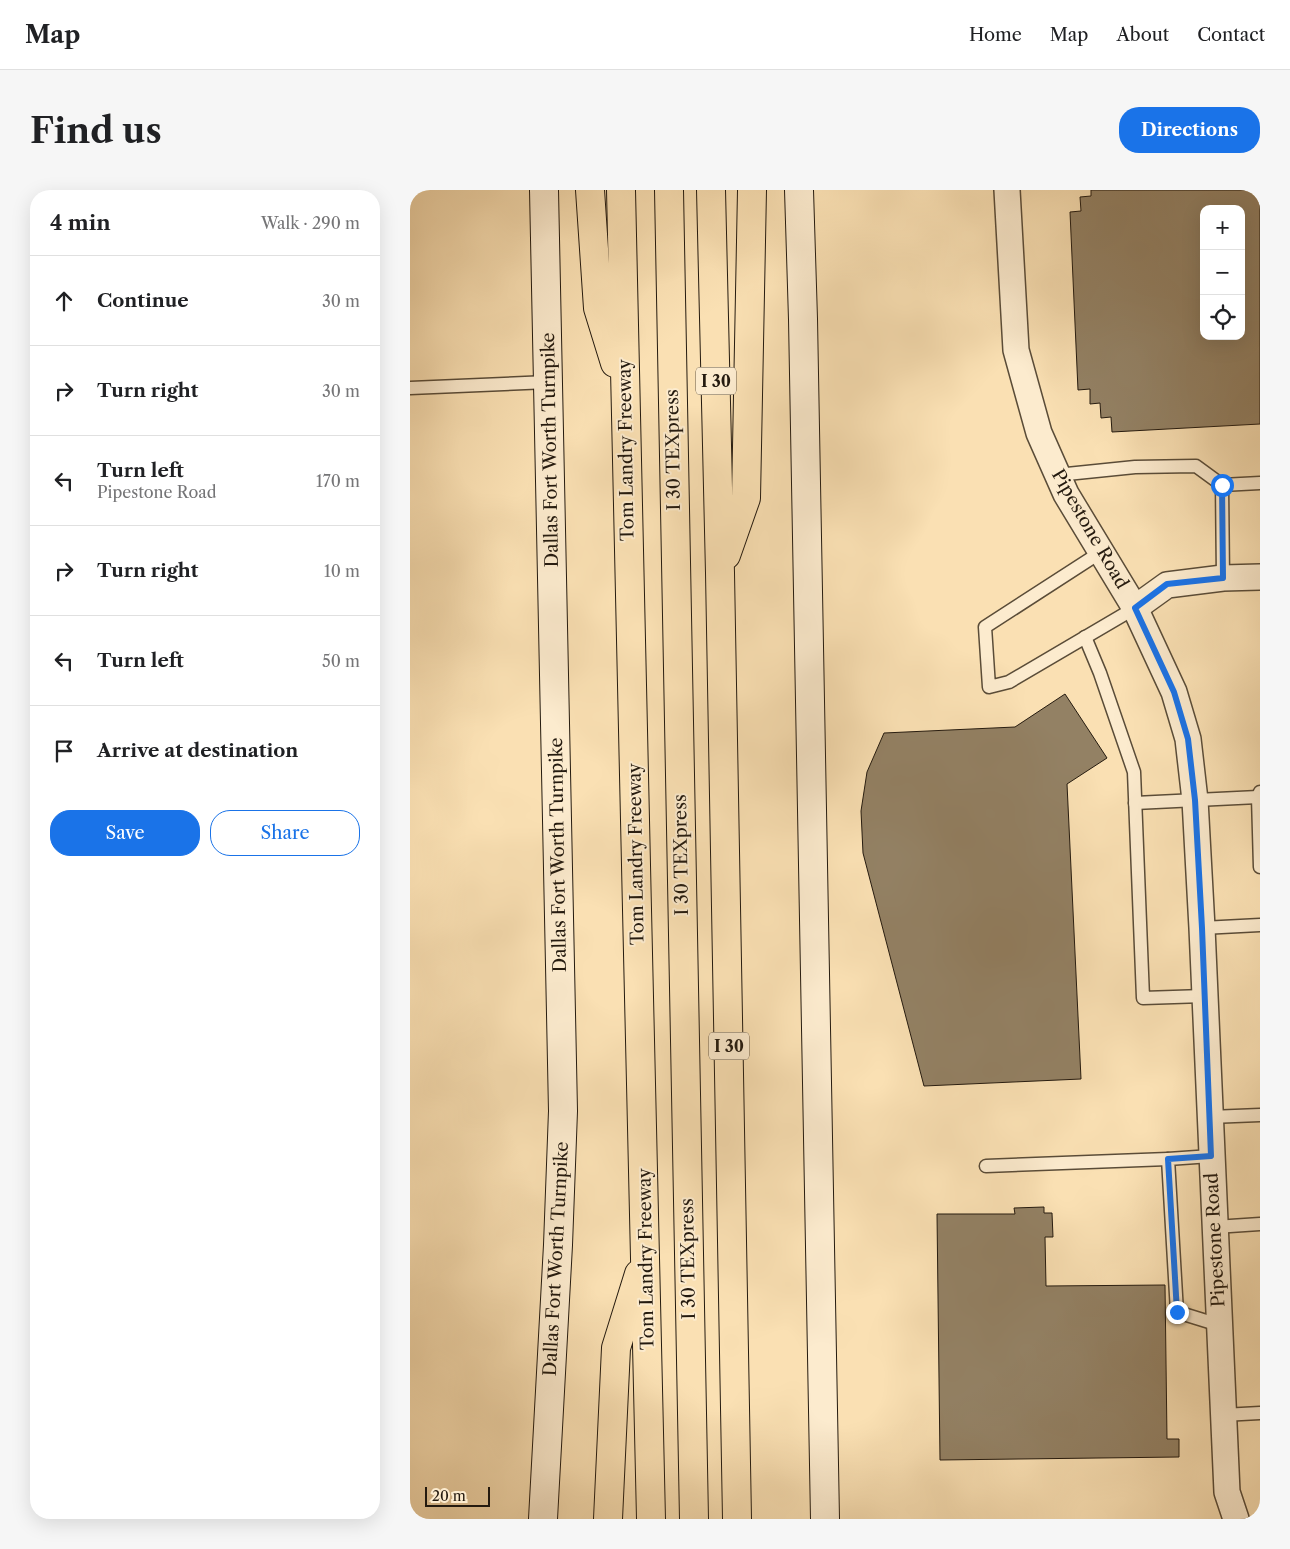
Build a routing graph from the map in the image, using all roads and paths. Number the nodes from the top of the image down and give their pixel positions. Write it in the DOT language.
graph roads {
  1 [pos="544,190"];
  2 [pos="590,190"];
  3 [pos="621,190"];
  4 [pos="669,190"];
  5 [pos="711,190"];
  6 [pos="752,190"];
  7 [pos="799,190"];
  8 [pos="1007,190"];
  9 [pos="548,382"];
  10 [pos="410,388"];
  11 [pos="624,393"];
  12 [pos="1057,475"];
  13 [pos="1260,483"];
  14 [pos="1222,485"];
  15 [pos="1101,552"];
  16 [pos="720,573"];
  17 [pos="1260,577"];
  18 [pos="1223,578"];
  19 [pos="1135,608"];
  20 [pos="1085,637"];
  21 [pos="1259,795"];
  22 [pos="1195,800"];
  23 [pos="1135,802"];
  24 [pos="1260,867"];
  25 [pos="1260,925"];
  26 [pos="1202,928"];
  27 [pos="1204,996"];
  28 [pos="1260,1115"];
  29 [pos="1210,1117"];
  30 [pos="1211,1156"];
  31 [pos="1168,1159"];
  32 [pos="986,1166"];
  33 [pos="1260,1224"];
  34 [pos="1215,1227"];
  35 [pos="646,1249"];
  36 [pos="1219,1325"];
  37 [pos="1260,1413"];
  38 [pos="1223,1415"];
  39 [pos="543,1519"];
  40 [pos="608,1519"];
  41 [pos="652,1519"];
  42 [pos="694,1519"];
  43 [pos="738,1519"];
  44 [pos="824,1519"];
  45 [pos="1236,1519"];
  1 -- 9 [label="main road, Dallas Fort Worth Turnpike"];
  2 -- 11 [label="highway"];
  3 -- 11 [label="highway, Tom Landry Freeway"];
  4 -- 42 [label="highway, I 30 TEXpress"];
  5 -- 16 [label="highway, I 30"];
  6 -- 16 [label="highway"];
  7 -- 44 [label="main road"];
  8 -- 12 [label="street, Pipestone Road"];
  9 -- 10 [label="lane"];
  9 -- 39 [label="main road, Dallas Fort Worth Turnpike"];
  11 -- 35 [label="highway, Tom Landry Freeway"];
  12 -- 14 [label="lane"];
  12 -- 15 [label="street, Pipestone Road"];
  13 -- 14 [label="lane"];
  14 -- 18 [label="lane"];
  15 -- 19 [label="street, Pipestone Road"];
  15 -- 20 [label="lane"];
  16 -- 43 [label="highway, I 30"];
  17 -- 18 [label="street"];
  18 -- 19 [label="street"];
  19 -- 20 [label="lane"];
  19 -- 22 [label="street, Pipestone Road"];
  20 -- 23 [label="lane"];
  21 -- 22 [label="lane"];
  21 -- 24 [label="lane"];
  22 -- 23 [label="lane"];
  22 -- 26 [label="street, Pipestone Road"];
  23 -- 27 [label="lane"];
  25 -- 26 [label="lane"];
  26 -- 27 [label="street, Pipestone Road"];
  27 -- 29 [label="street, Pipestone Road"];
  28 -- 29 [label="lane"];
  29 -- 30 [label="street, Pipestone Road"];
  30 -- 31 [label="lane"];
  30 -- 34 [label="street, Pipestone Road"];
  31 -- 32 [label="lane"];
  31 -- 36 [label="lane"];
  33 -- 34 [label="lane"];
  34 -- 36 [label="street, Pipestone Road"];
  35 -- 40 [label="highway"];
  35 -- 41 [label="highway, Tom Landry Freeway"];
  36 -- 38 [label="street, Pipestone Road"];
  37 -- 38 [label="lane"];
  38 -- 45 [label="street, Pipestone Road"];
}
